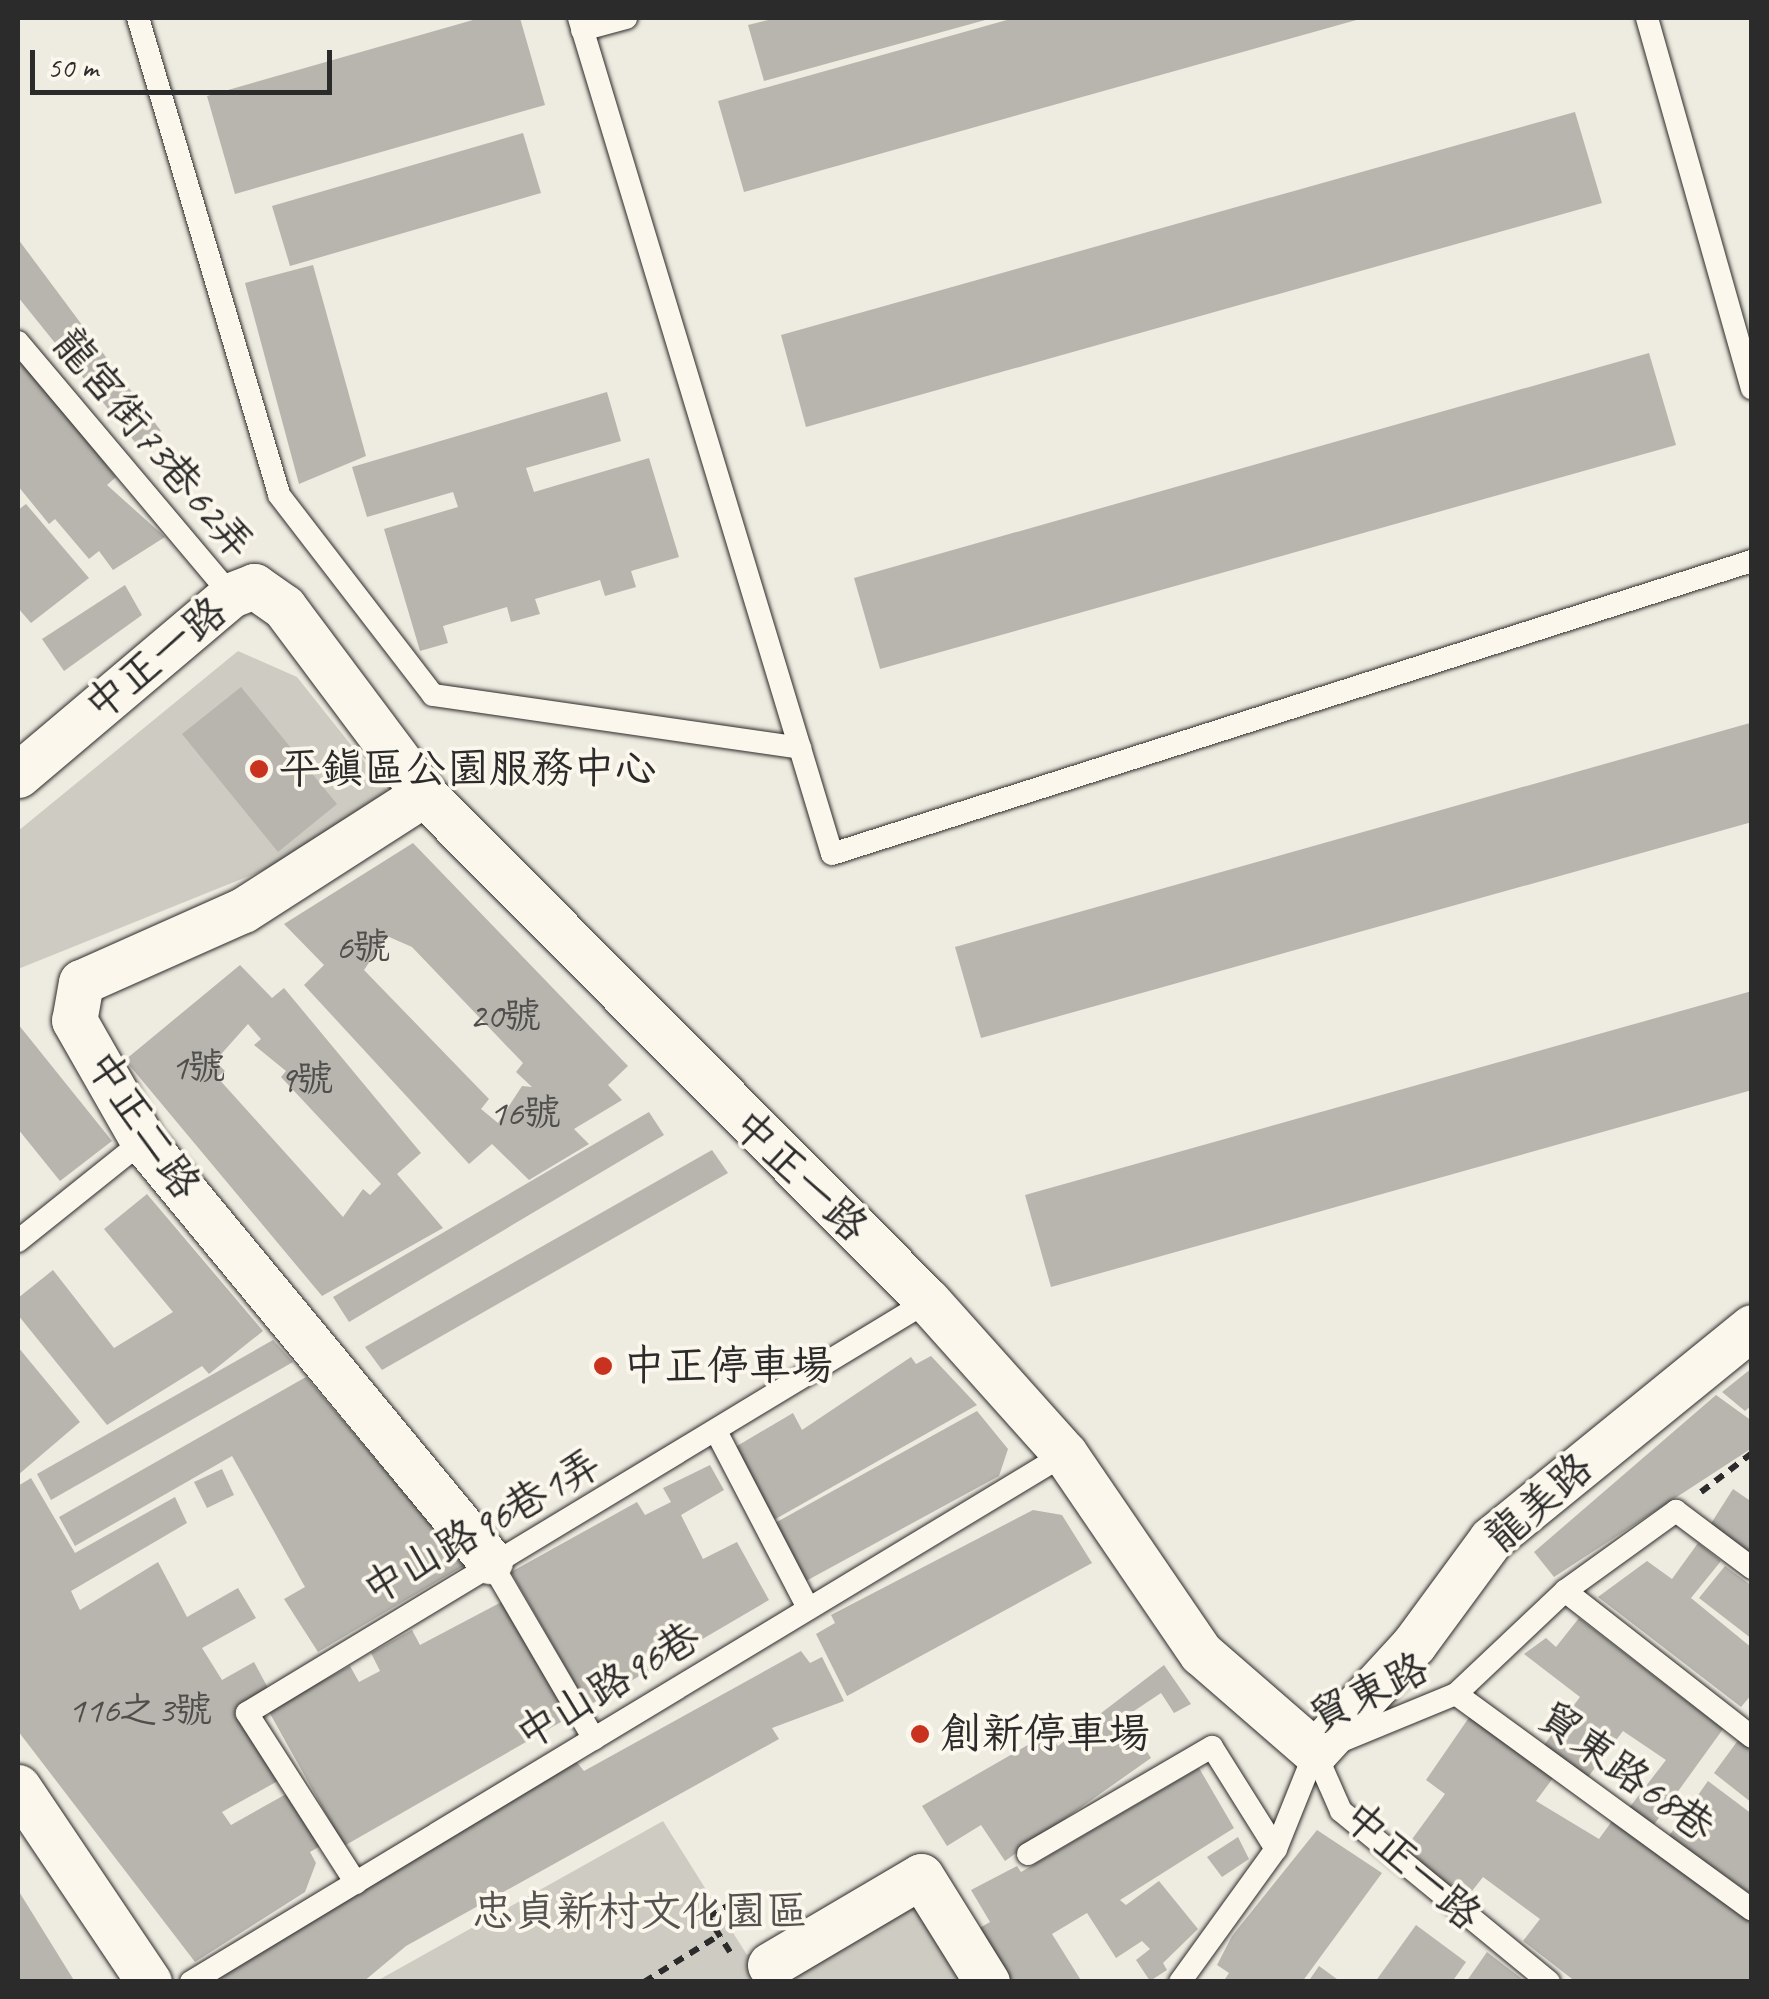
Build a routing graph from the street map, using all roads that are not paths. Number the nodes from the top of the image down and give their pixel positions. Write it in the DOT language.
graph roads {
  1 [pos="138,18"];
  2 [pos="626,18"];
  3 [pos="1647,18"];
  4 [pos="580,24"];
  5 [pos="18,342"];
  6 [pos="1752,388"];
  7 [pos="1752,561"];
  8 [pos="231,594"];
  9 [pos="800,748"];
  10 [pos="18,775"];
  11 [pos="424,794"];
  12 [pos="143,1141"];
  13 [pos="18,1240"];
  14 [pos="928,1301"];
  15 [pos="1752,1327"];
  16 [pos="718,1436"];
  17 [pos="1065,1454"];
  18 [pos="490,1561"];
  19 [pos="1752,1568"];
  20 [pos="1565,1591"];
  21 [pos="808,1608"];
  22 [pos="1456,1694"];
  23 [pos="1752,1736"];
  24 [pos="594,1738"];
  25 [pos="1315,1752"];
  26 [pos="18,1787"];
  27 [pos="1276,1849"];
  28 [pos="1028,1854"];
  29 [pos="356,1883"];
  30 [pos="1752,1910"];
  31 [pos="770,1965"];
  32 [pos="148,1982"];
  33 [pos="191,1982"];
  34 [pos="987,1982"];
  35 [pos="1180,1982"];
  36 [pos="1549,1982"];
  1 -- 9 [label="lane"];
  2 -- 4 [label="lane"];
  3 -- 6 [label="lane"];
  4 -- 9 [label="lane"];
  5 -- 8 [label="lane, 龍宮街73巷62弄"];
  7 -- 9 [label="lane"];
  8 -- 10 [label="street, 中正一路"];
  8 -- 11 [label="street, 中正一路"];
  11 -- 12 [label="street, 中正二路"];
  11 -- 14 [label="street, 中正一路"];
  12 -- 13 [label="lane"];
  12 -- 18 [label="street, 中正二路"];
  14 -- 16 [label="lane, 中山路96巷1弄"];
  14 -- 17 [label="street, 中正一路"];
  15 -- 25 [label="street, 龍美路"];
  16 -- 18 [label="lane, 中山路96巷1弄"];
  16 -- 21 [label="lane"];
  17 -- 21 [label="lane, 中山路96巷"];
  17 -- 25 [label="street, 中正一路"];
  18 -- 24 [label="lane"];
  18 -- 29 [label="lane, 中山路96巷1弄"];
  19 -- 20 [label="lane, 貿東路"];
  20 -- 22 [label="lane, 貿東路"];
  20 -- 23 [label="lane"];
  21 -- 24 [label="lane, 中山路96巷"];
  22 -- 25 [label="lane, 貿東路"];
  22 -- 30 [label="lane, 貿東路68巷"];
  24 -- 29 [label="lane, 中山路96巷"];
  25 -- 27 [label="lane, 貿東路"];
  25 -- 36 [label="lane, 中正一路"];
  26 -- 32 [label="street"];
  27 -- 28 [label="lane"];
  27 -- 35 [label="lane, 貿東路"];
  29 -- 33 [label="lane, 中山路96巷"];
  31 -- 34 [label="street"];
}
